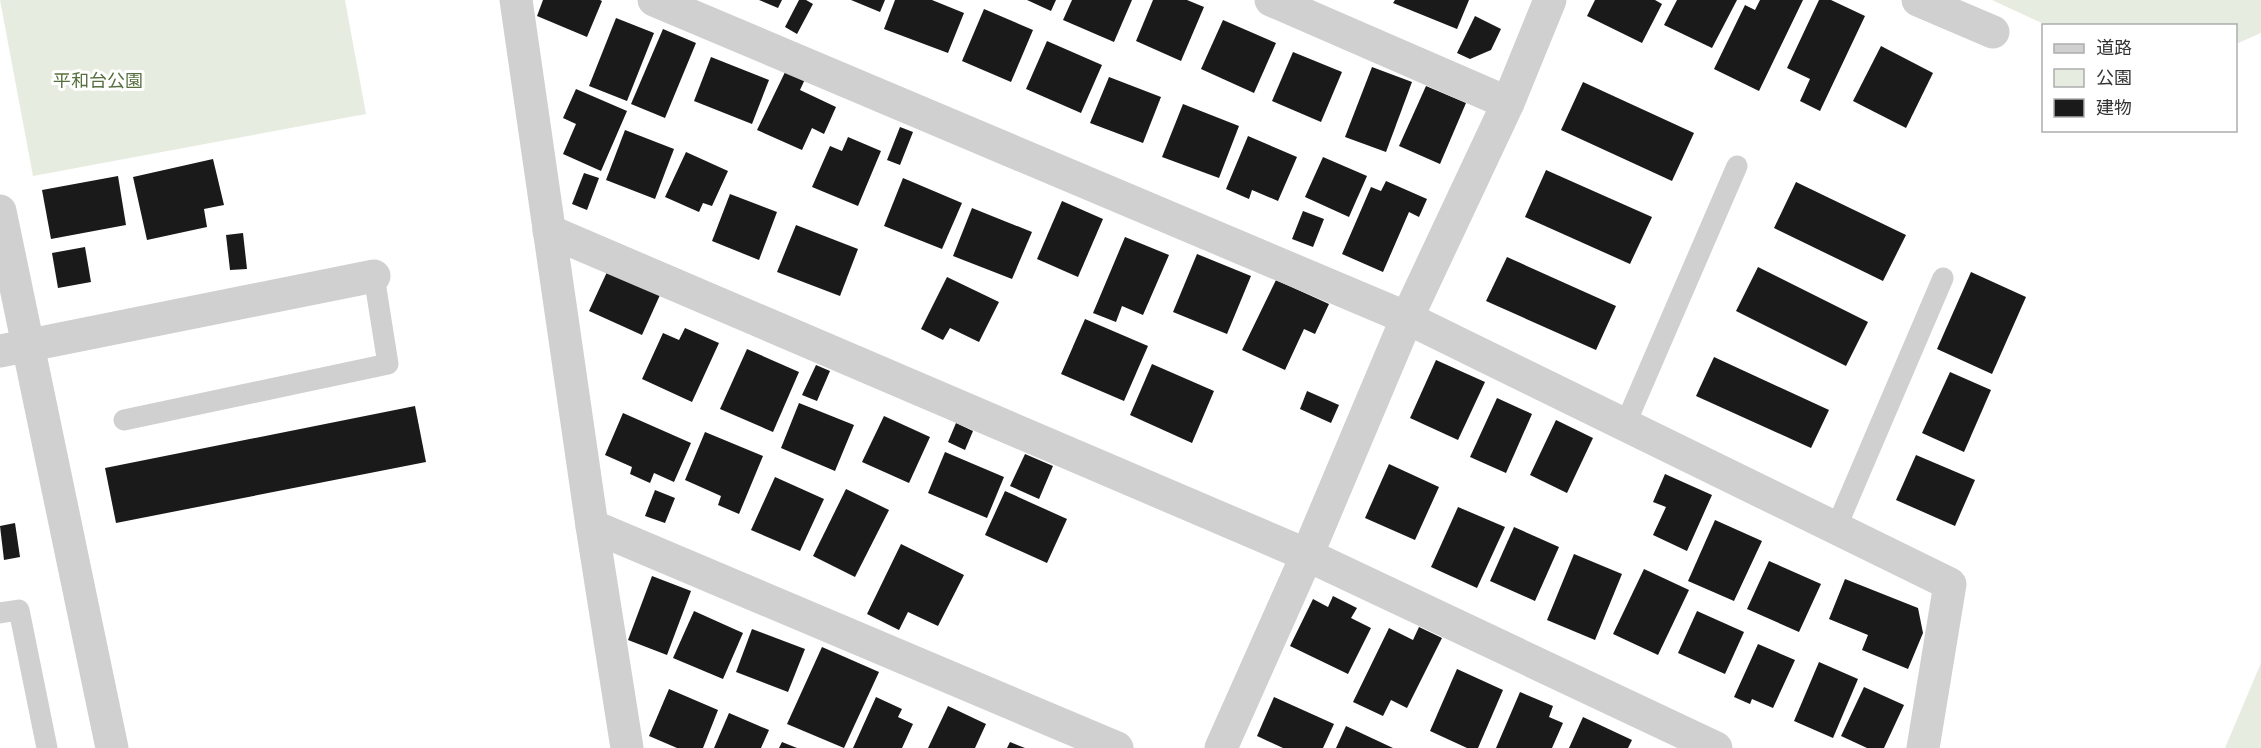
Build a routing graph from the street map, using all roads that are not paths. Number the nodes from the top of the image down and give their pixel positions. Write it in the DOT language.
graph roads {
  1 [pos="516,0"];
  2 [pos="654,0"];
  3 [pos="1271,0"];
  4 [pos="1550,0"];
  5 [pos="1918,0"];
  6 [pos="1993,32"];
  7 [pos="1508,103"];
  8 [pos="1737,166"];
  9 [pos="0,211"];
  10 [pos="549,231"];
  11 [pos="374,276"];
  12 [pos="1943,278"];
  13 [pos="1407,318"];
  14 [pos="14,348"];
  15 [pos="124,420"];
  16 [pos="1625,425"];
  17 [pos="592,526"];
  18 [pos="1836,528"];
  19 [pos="1307,555"];
  20 [pos="0,614"];
  21 [pos="47,748"];
  22 [pos="112,748"];
  23 [pos="627,748"];
  24 [pos="1117,748"];
  25 [pos="1221,748"];
  26 [pos="1716,748"];
  27 [pos="1923,748"];
  1 -- 10 [label="street"];
  2 -- 13 [label="street"];
  3 -- 7 [label="street"];
  4 -- 7 [label="street"];
  5 -- 6 [label="street"];
  7 -- 13 [label="street"];
  8 -- 16 [label="lane"];
  9 -- 14 [label="street"];
  10 -- 17 [label="street"];
  10 -- 19 [label="street"];
  11 -- 14 [label="street"];
  11 -- 15 [label="lane"];
  12 -- 18 [label="lane"];
  13 -- 16 [label="street"];
  13 -- 19 [label="street"];
  14 -- 22 [label="street"];
  16 -- 18 [label="street"];
  17 -- 23 [label="street"];
  17 -- 24 [label="street"];
  18 -- 27 [label="street"];
  19 -- 25 [label="street"];
  19 -- 26 [label="street"];
  20 -- 21 [label="lane"];
}
